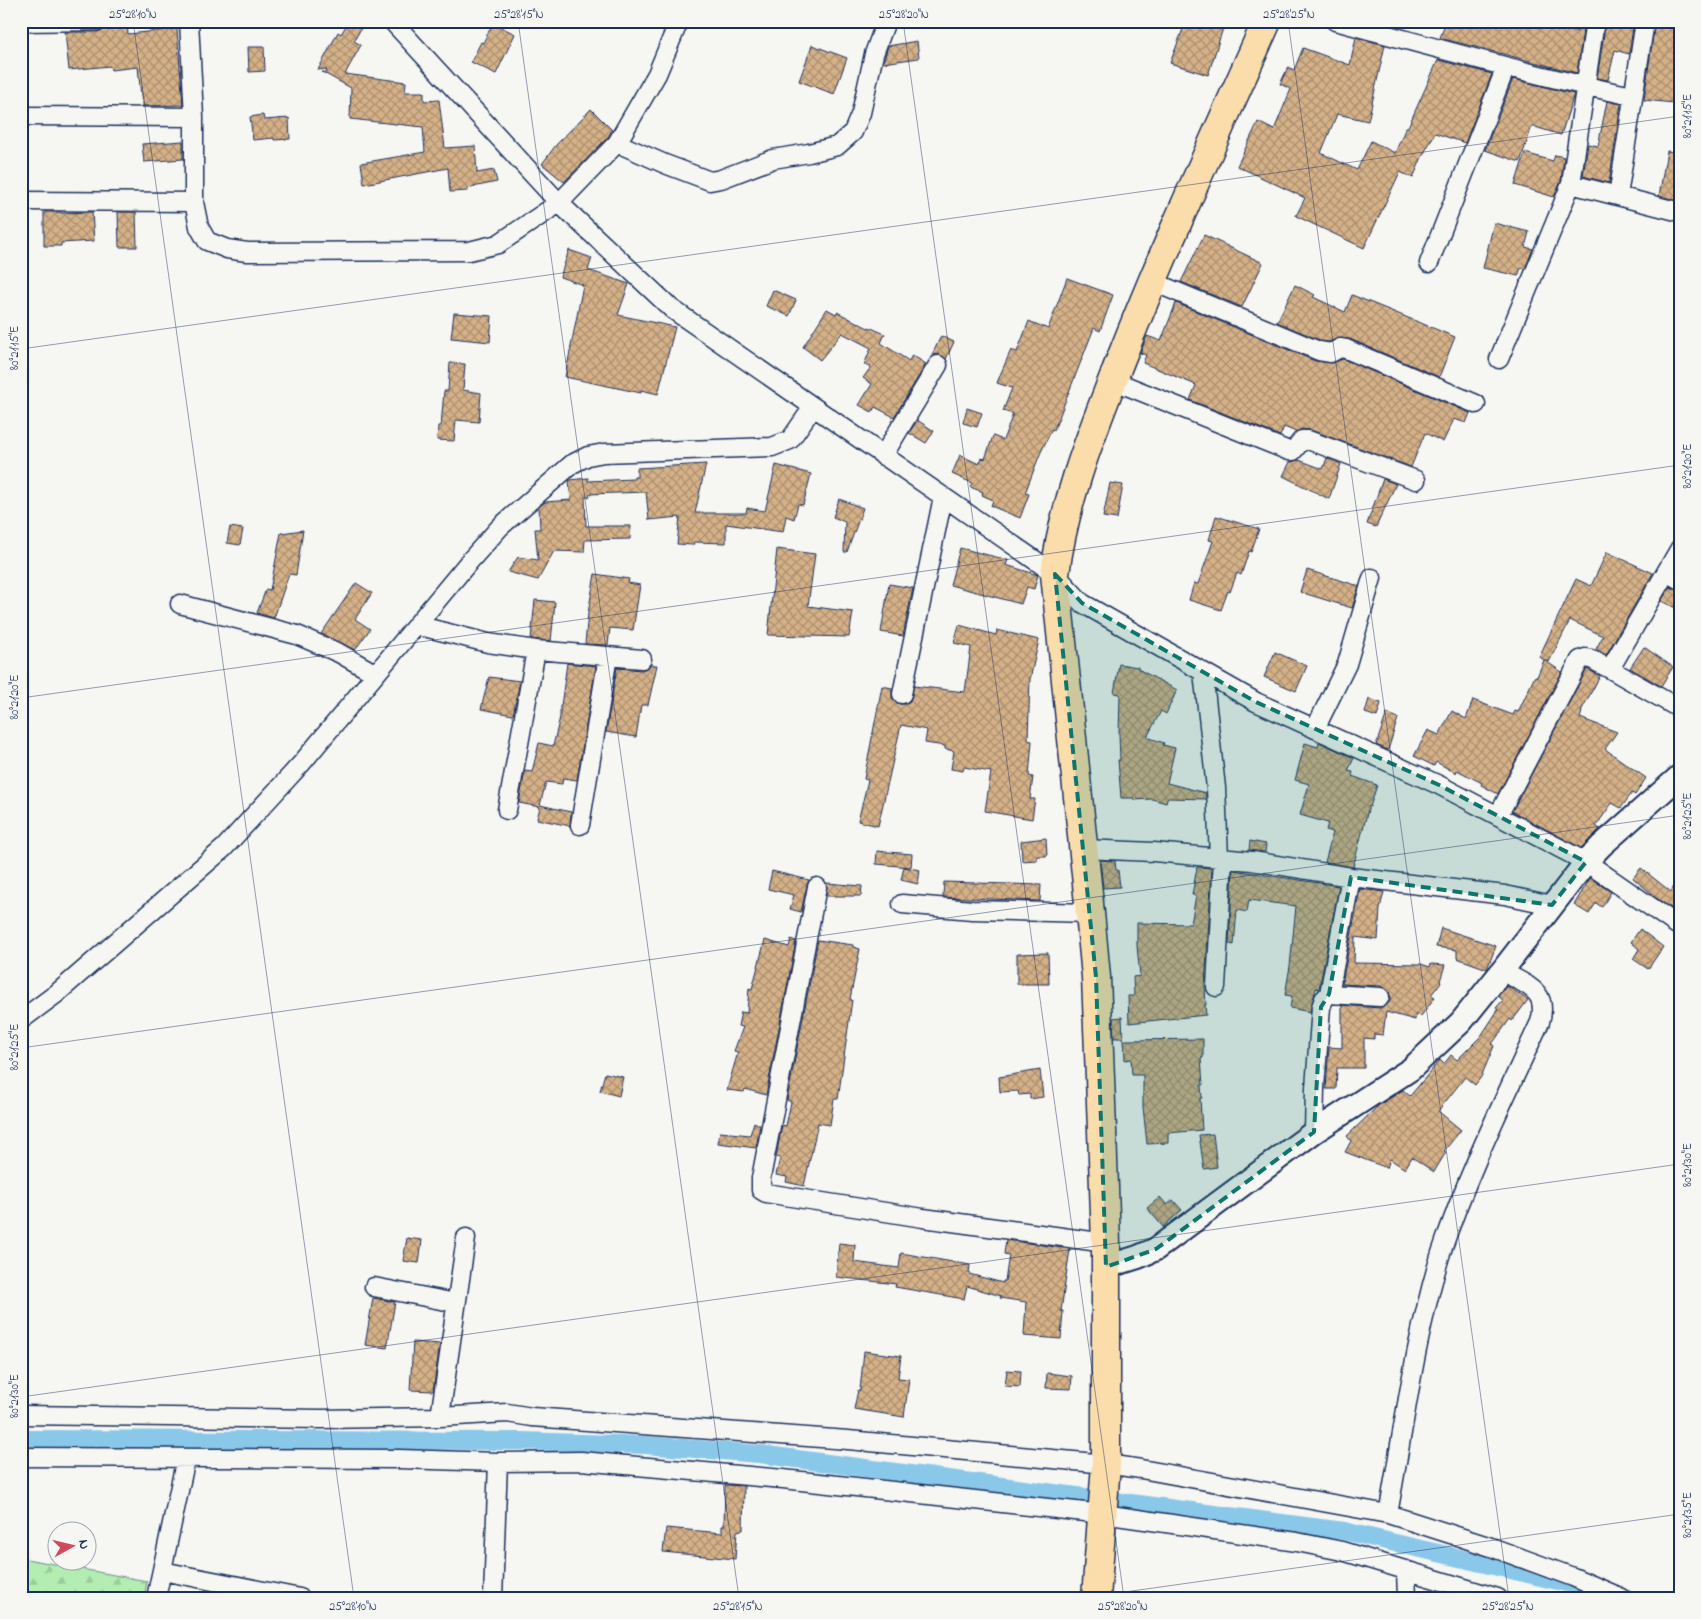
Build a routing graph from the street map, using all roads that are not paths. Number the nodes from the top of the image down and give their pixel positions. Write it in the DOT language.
graph roads {
  1 [pos="98,21"];
  2 [pos="190,21"];
  3 [pos="392,21"];
  4 [pos="678,21"];
  5 [pos="886,21"];
  6 [pos="1267,21"];
  7 [pos="1336,21"];
  8 [pos="1595,21"];
  9 [pos="1645,21"];
  10 [pos="21,22"];
  11 [pos="1506,67"];
  12 [pos="1587,86"];
  13 [pos="1633,96"];
  14 [pos="21,116"];
  15 [pos="194,117"];
  16 [pos="617,144"];
  17 [pos="1571,184"];
  18 [pos="1618,196"];
  19 [pos="21,201"];
  20 [pos="194,202"];
  21 [pos="559,203"];
  22 [pos="1680,212"];
  23 [pos="1429,263"];
  24 [pos="1152,281"];
  25 [pos="1499,359"];
  26 [pos="938,365"];
  27 [pos="1112,380"];
  28 [pos="1476,404"];
  29 [pos="813,407"];
  30 [pos="883,456"];
  31 [pos="1416,480"];
  32 [pos="944,497"];
  33 [pos="1680,548"];
  34 [pos="1055,574"];
  35 [pos="1673,576"];
  36 [pos="1372,578"];
  37 [pos="180,604"];
  38 [pos="416,625"];
  39 [pos="536,650"];
  40 [pos="608,656"];
  41 [pos="642,659"];
  42 [pos="1610,669"];
  43 [pos="1203,672"];
  44 [pos="376,674"];
  45 [pos="902,694"];
  46 [pos="1680,709"];
  47 [pos="1315,729"];
  48 [pos="1680,776"];
  49 [pos="507,810"];
  50 [pos="1498,816"];
  51 [pos="580,826"];
  52 [pos="1083,849"];
  53 [pos="1221,858"];
  54 [pos="1586,862"];
  55 [pos="1351,877"];
  56 [pos="818,887"];
  57 [pos="902,904"];
  58 [pos="1552,905"];
  59 [pos="1090,913"];
  60 [pos="1680,927"];
  61 [pos="1502,971"];
  62 [pos="1216,988"];
  63 [pos="1329,994"];
  64 [pos="1380,997"];
  65 [pos="21,1020"];
  66 [pos="1314,1132"];
  67 [pos="466,1238"];
  68 [pos="1106,1255"];
  69 [pos="374,1288"];
  70 [pos="456,1302"];
  71 [pos="21,1415"];
  72 [pos="440,1417"];
  73 [pos="21,1457"];
  74 [pos="186,1458"];
  75 [pos="498,1462"];
  76 [pos="1106,1468"];
  77 [pos="1103,1511"];
  78 [pos="1388,1514"];
  79 [pos="1406,1570"];
  80 [pos="162,1571"];
  81 [pos="156,1598"];
  82 [pos="300,1598"];
  83 [pos="493,1598"];
  84 [pos="1096,1598"];
  85 [pos="1406,1598"];
  86 [pos="1498,1598"];
  87 [pos="1622,1598"];
  1 -- 10 [label="street"];
  2 -- 15 [label="street"];
  3 -- 21 [label="street"];
  4 -- 16 [label="street"];
  5 -- 16 [label="street"];
  6 -- 24 [label="main road"];
  7 -- 11 [label="street"];
  8 -- 12 [label="street"];
  9 -- 13 [label="street"];
  11 -- 12 [label="street"];
  11 -- 23 [label="street"];
  12 -- 13 [label="street"];
  12 -- 17 [label="street"];
  13 -- 18 [label="street"];
  14 -- 15 [label="street"];
  15 -- 20 [label="street"];
  16 -- 21 [label="street"];
  17 -- 18 [label="street"];
  17 -- 25 [label="street"];
  18 -- 22 [label="street"];
  19 -- 20 [label="street"];
  20 -- 21 [label="street"];
  21 -- 29 [label="street"];
  24 -- 27 [label="main road"];
  24 -- 28 [label="street"];
  26 -- 30 [label="street"];
  27 -- 31 [label="street"];
  27 -- 34 [label="main road"];
  29 -- 30 [label="street"];
  29 -- 38 [label="street"];
  30 -- 32 [label="street"];
  32 -- 34 [label="street"];
  32 -- 45 [label="street"];
  33 -- 35 [label="street"];
  34 -- 43 [label="street"];
  34 -- 52 [label="main road"];
  35 -- 42 [label="street"];
  36 -- 47 [label="street"];
  37 -- 44 [label="street"];
  38 -- 39 [label="street"];
  38 -- 44 [label="street"];
  39 -- 40 [label="street"];
  39 -- 49 [label="street"];
  40 -- 41 [label="street"];
  40 -- 51 [label="street"];
  42 -- 46 [label="street"];
  42 -- 50 [label="street"];
  43 -- 47 [label="street"];
  43 -- 53 [label="street"];
  44 -- 65 [label="street"];
  47 -- 50 [label="street"];
  48 -- 54 [label="street"];
  50 -- 54 [label="street"];
  52 -- 53 [label="street"];
  52 -- 59 [label="main road"];
  53 -- 55 [label="street"];
  53 -- 62 [label="street"];
  54 -- 58 [label="street"];
  54 -- 60 [label="street"];
  55 -- 58 [label="street"];
  55 -- 63 [label="street"];
  56 -- 68 [label="street"];
  57 -- 59 [label="street"];
  58 -- 61 [label="street"];
  59 -- 68 [label="main road"];
  61 -- 66 [label="street"];
  61 -- 78 [label="street"];
  63 -- 64 [label="street"];
  63 -- 66 [label="street"];
  66 -- 68 [label="street"];
  67 -- 70 [label="street"];
  68 -- 76 [label="main road"];
  69 -- 70 [label="street"];
  70 -- 72 [label="street"];
  71 -- 72 [label="street"];
  72 -- 76 [label="street"];
  73 -- 74 [label="street"];
  74 -- 75 [label="street"];
  74 -- 80 [label="street"];
  75 -- 77 [label="street"];
  75 -- 83 [label="street"];
  76 -- 77 [label="main road"];
  76 -- 78 [label="street"];
  77 -- 79 [label="street"];
  77 -- 84 [label="main road"];
  78 -- 87 [label="street"];
  79 -- 85 [label="street"];
  79 -- 86 [label="street"];
  80 -- 81 [label="street"];
  80 -- 82 [label="street"];
}
